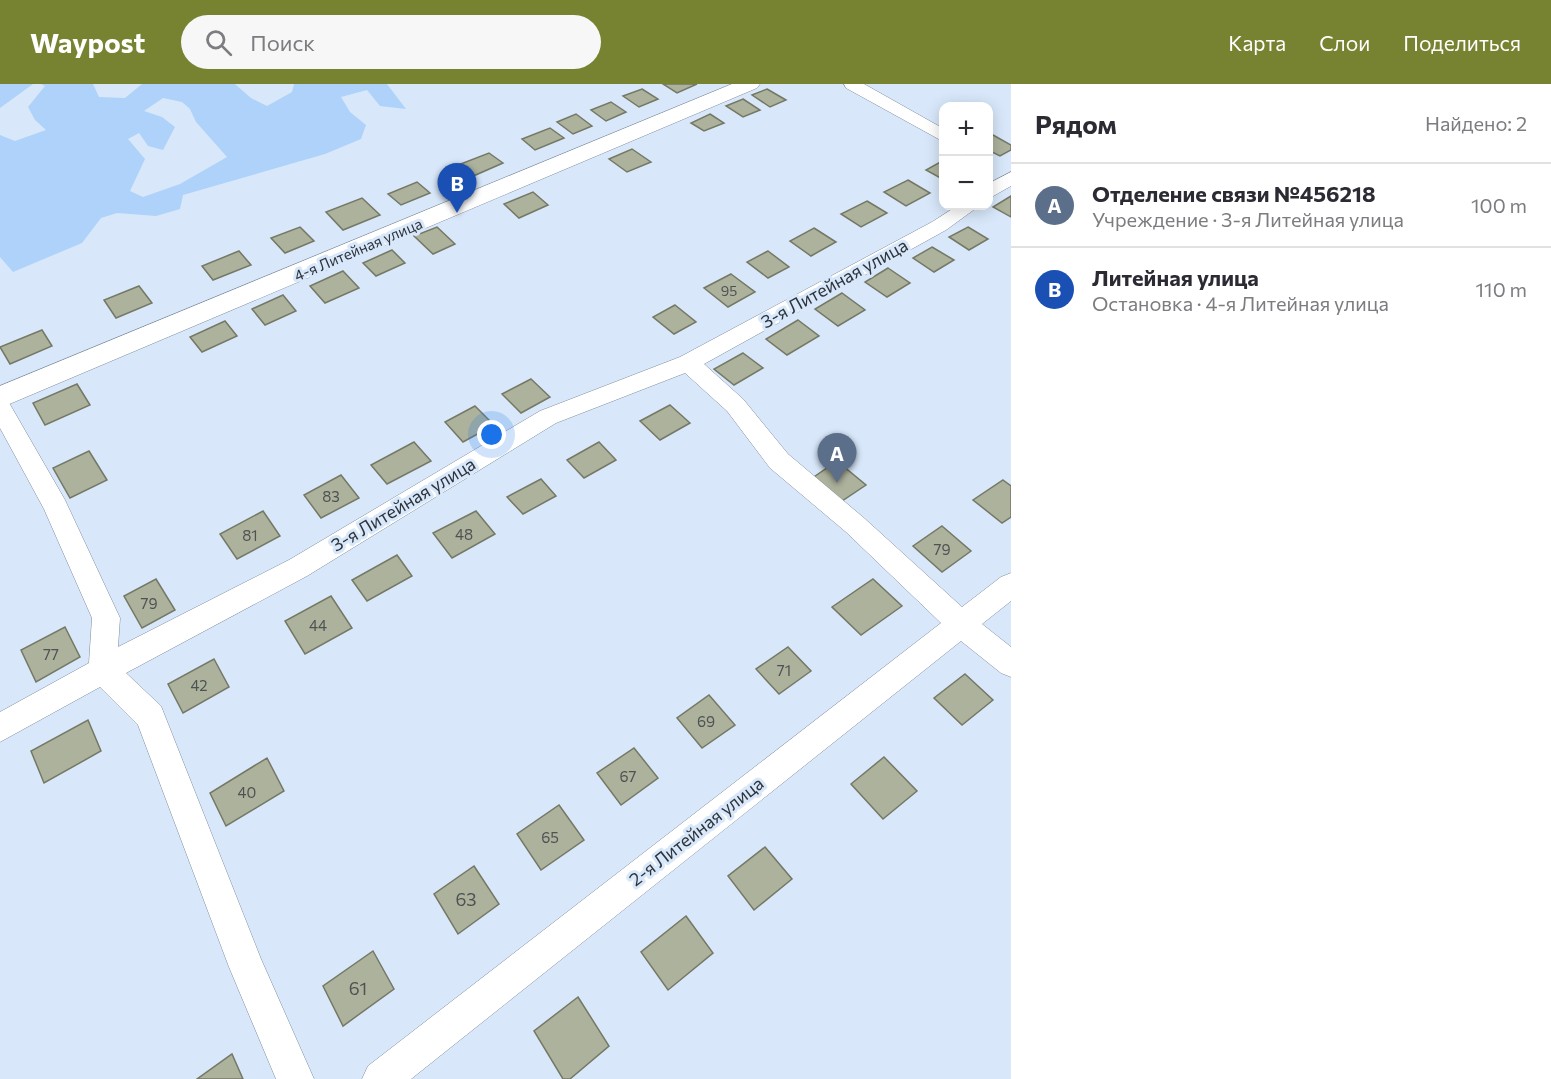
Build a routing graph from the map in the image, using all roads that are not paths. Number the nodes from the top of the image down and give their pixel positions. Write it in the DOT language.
graph roads {
  1 [pos="750,84"];
  2 [pos="852,84"];
  3 [pos="939,134"];
  4 [pos="993,170"];
  5 [pos="1010,180"];
  6 [pos="993,190"];
  7 [pos="963,210"];
  8 [pos="688,363"];
  9 [pos="0,398"];
  10 [pos="0,407"];
  11 [pos="1011,585"];
  12 [pos="960,623"];
  13 [pos="1011,664"];
  14 [pos="104,670"];
  15 [pos="0,728"];
  16 [pos="295,1079"];
  17 [pos="381,1079"];
  1 -- 9 [label="street, 4-я Литейная улица"];
  2 -- 3 [label="street"];
  4 -- 5 [label="street"];
  5 -- 6 [label="street"];
  7 -- 8 [label="street, 3-я Литейная улица"];
  8 -- 12 [label="street"];
  8 -- 14 [label="street, 3-я Литейная улица"];
  10 -- 14 [label="street"];
  11 -- 12 [label="street, 2-я Литейная улица"];
  12 -- 13 [label="street"];
  12 -- 17 [label="street, 2-я Литейная улица"];
  14 -- 15 [label="street, 3-я Литейная улица"];
  14 -- 16 [label="street"];
}
